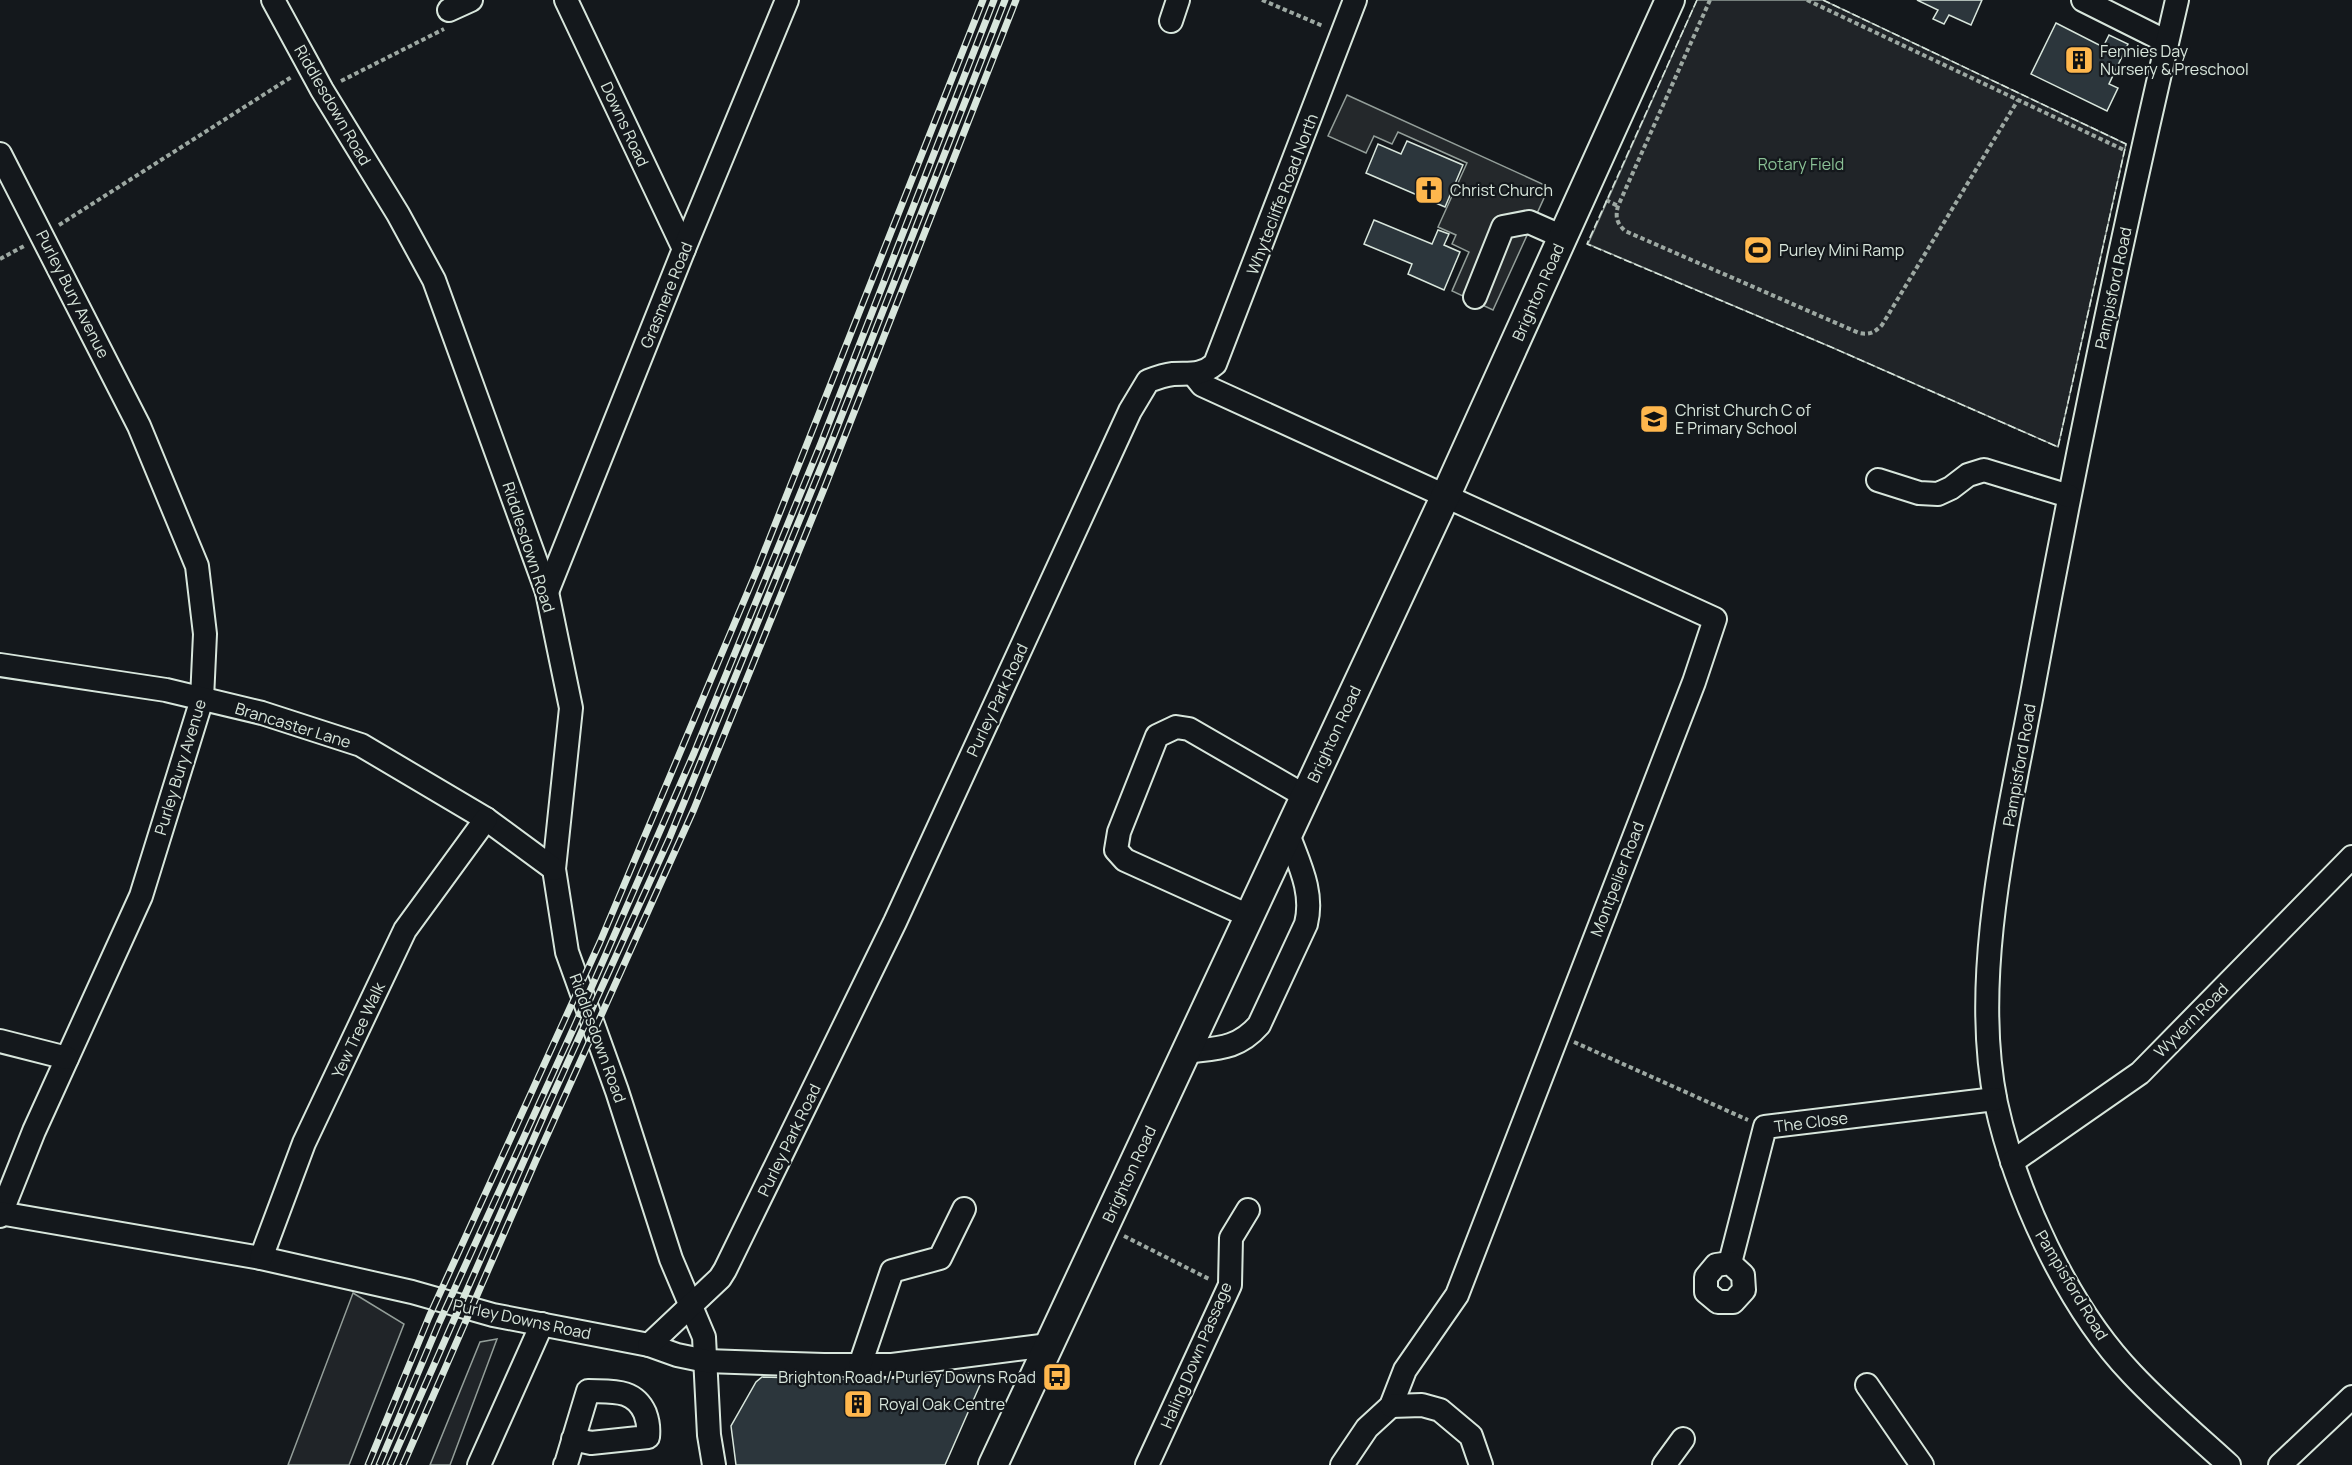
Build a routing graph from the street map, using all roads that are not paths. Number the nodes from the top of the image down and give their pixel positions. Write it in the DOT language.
graph roads {
  1 [pos="273,0"];
  2 [pos="471,0"];
  3 [pos="566,0"];
  4 [pos="787,0"];
  5 [pos="1355,0"];
  6 [pos="1670,0"];
  7 [pos="2083,0"];
  8 [pos="2177,0"];
  9 [pos="449,10"];
  10 [pos="2167,42"];
  11 [pos="0,154"];
  12 [pos="1563,237"];
  13 [pos="684,249"];
  14 [pos="1474,297"];
  15 [pos="1194,375"];
  16 [pos="1878,480"];
  17 [pos="1446,495"];
  18 [pos="2069,496"];
  19 [pos="547,592"];
  20 [pos="0,665"];
  21 [pos="202,699"];
  22 [pos="1305,796"];
  23 [pos="486,819"];
  24 [pos="1288,834"];
  25 [pos="2352,857"];
  26 [pos="554,869"];
  27 [pos="1249,916"];
  28 [pos="0,1041"];
  29 [pos="1186,1052"];
  30 [pos="68,1058"];
  31 [pos="1995,1099"];
  32 [pos="2012,1162"];
  33 [pos="964,1209"];
  34 [pos="1248,1210"];
  35 [pos="0,1214"];
  36 [pos="261,1258"];
  37 [pos="1730,1263"];
  38 [pos="690,1305"];
  39 [pos="542,1324"];
  40 [pos="649,1345"];
  41 [pos="1049,1345"];
  42 [pos="706,1361"];
  43 [pos="860,1365"];
  44 [pos="1867,1385"];
  45 [pos="2352,1397"];
  46 [pos="1391,1406"];
  47 [pos="573,1439"];
  48 [pos="1683,1439"];
  49 [pos="479,1465"];
  50 [pos="565,1465"];
  51 [pos="714,1465"];
  52 [pos="993,1465"];
  53 [pos="1147,1465"];
  54 [pos="1342,1465"];
  55 [pos="1480,1465"];
  56 [pos="1664,1465"];
  57 [pos="1922,1465"];
  58 [pos="2229,1465"];
  59 [pos="2280,1465"];
  1 -- 19 [label="street, Riddlesdown Road"];
  2 -- 9 [label="street"];
  3 -- 13 [label="street, Downs Road"];
  4 -- 13 [label="street, Grasmere Road"];
  5 -- 15 [label="street, Whytecliffe Road North"];
  6 -- 12 [label="main road, Brighton Road"];
  7 -- 10 [label="street"];
  8 -- 10 [label="street, Pampisford Road"];
  10 -- 18 [label="street, Pampisford Road"];
  11 -- 21 [label="street, Purley Bury Avenue"];
  12 -- 14 [label="street"];
  12 -- 17 [label="main road, Brighton Road"];
  13 -- 19 [label="street, Grasmere Road"];
  15 -- 17 [label="street"];
  15 -- 38 [label="street, Purley Park Road"];
  16 -- 18 [label="street"];
  17 -- 22 [label="main road, Brighton Road"];
  17 -- 46 [label="street, Montpelier Road"];
  18 -- 31 [label="street, Pampisford Road"];
  19 -- 26 [label="street, Riddlesdown Road"];
  20 -- 21 [label="street, Brancaster Lane"];
  21 -- 23 [label="street, Brancaster Lane"];
  21 -- 30 [label="street, Purley Bury Avenue"];
  22 -- 24 [label="main road, Brighton Road"];
  22 -- 27 [label="street"];
  23 -- 26 [label="street, Brancaster Lane"];
  23 -- 36 [label="street, Yew Tree Walk"];
  24 -- 27 [label="main road, Brighton Road"];
  24 -- 29 [label="street"];
  25 -- 32 [label="street, Wyvern Road"];
  26 -- 38 [label="street, Riddlesdown Road"];
  27 -- 29 [label="main road, Brighton Road"];
  28 -- 30 [label="street"];
  29 -- 41 [label="main road, Brighton Road"];
  30 -- 35 [label="street, Purley Bury Avenue"];
  31 -- 32 [label="street, Pampisford Road"];
  31 -- 37 [label="street, The Close"];
  32 -- 58 [label="street, Pampisford Road"];
  33 -- 43 [label="street"];
  34 -- 53 [label="street, Haling Down Passage"];
  35 -- 36 [label="street, Purley Downs Road"];
  36 -- 39 [label="street, Purley Downs Road"];
  38 -- 40 [label="street"];
  38 -- 42 [label="street, Riddlesdown Road"];
  39 -- 40 [label="street, Purley Downs Road"];
  39 -- 49 [label="street"];
  40 -- 42 [label="street, Purley Downs Road"];
  41 -- 43 [label="street, Purley Downs Road"];
  41 -- 52 [label="main road, Brighton Road"];
  42 -- 43 [label="street, Purley Downs Road"];
  42 -- 51 [label="street, Riddlesdown Road"];
  44 -- 57 [label="street"];
  45 -- 59 [label="street"];
  46 -- 54 [label="street, Montpelier Road"];
  46 -- 55 [label="street"];
  47 -- 50 [label="street"];
  48 -- 56 [label="street"];
}
